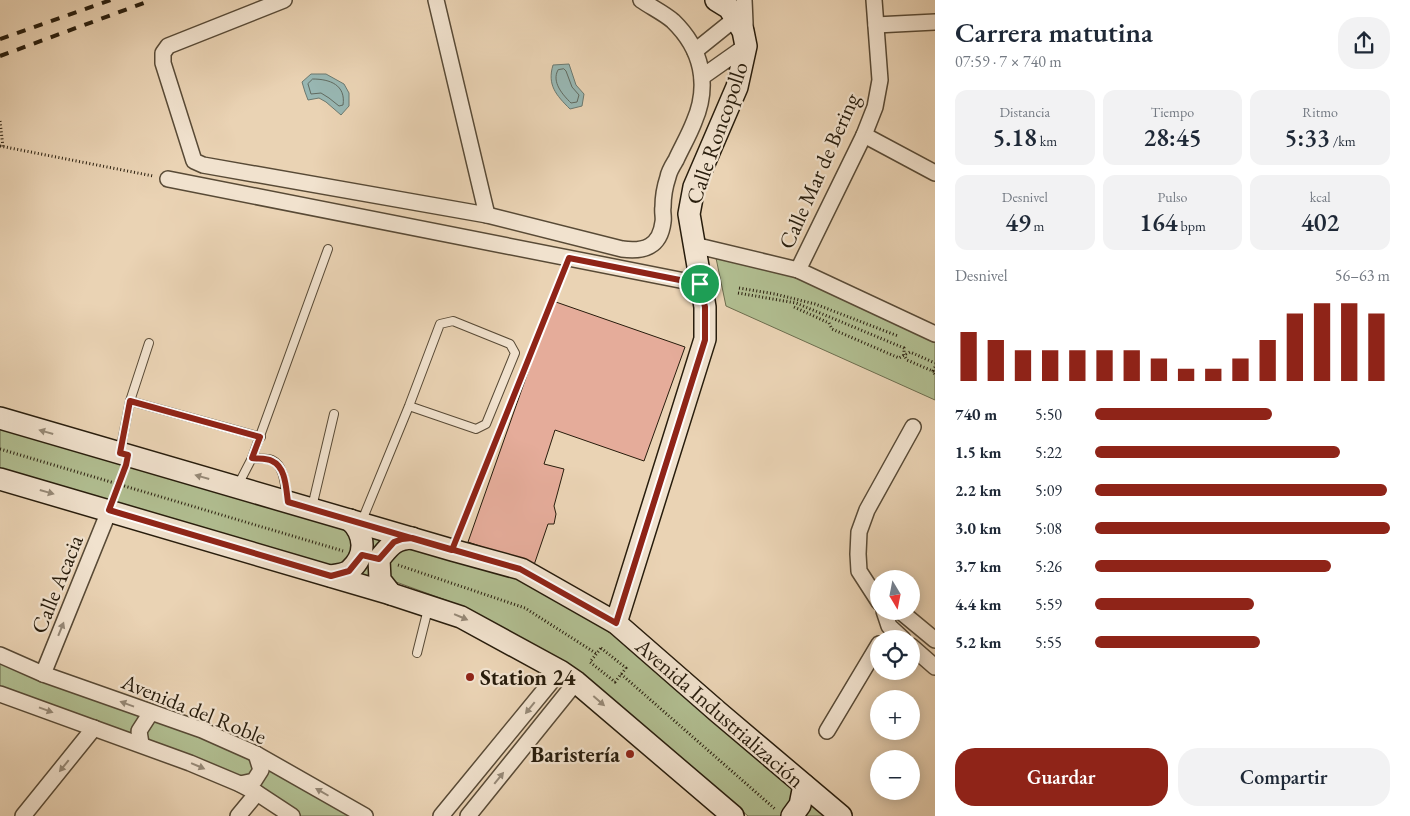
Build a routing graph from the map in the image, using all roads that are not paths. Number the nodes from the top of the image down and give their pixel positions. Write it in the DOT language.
graph roads {
  1 [pos="284,0"];
  2 [pos="436,0"];
  3 [pos="641,0"];
  4 [pos="716,0"];
  5 [pos="874,0"];
  6 [pos="740,9"];
  7 [pos="935,22"];
  8 [pos="876,24"];
  9 [pos="746,46"];
  10 [pos="695,50"];
  11 [pos="702,77"];
  12 [pos="864,135"];
  13 [pos="935,173"];
  14 [pos="168,179"];
  15 [pos="487,215"];
  16 [pos="694,245"];
  17 [pos="328,249"];
  18 [pos="798,270"];
  19 [pos="700,284"];
  20 [pos="935,334"];
  21 [pos="149,343"];
  22 [pos="130,401"];
  23 [pos="409,406"];
  24 [pos="334,414"];
  25 [pos="0,418"];
  26 [pos="913,427"];
  27 [pos="260,437"];
  28 [pos="124,454"];
  29 [pos="252,458"];
  30 [pos="0,479"];
  31 [pos="238,487"];
  32 [pos="288,502"];
  33 [pos="312,508"];
  34 [pos="109,510"];
  35 [pos="355,521"];
  36 [pos="412,538"];
  37 [pos="370,557"];
  38 [pos="331,576"];
  39 [pos="870,588"];
  40 [pos="391,594"];
  41 [pos="429,606"];
  42 [pos="911,620"];
  43 [pos="616,623"];
  44 [pos="935,640"];
  45 [pos="417,652"];
  46 [pos="920,654"];
  47 [pos="0,655"];
  48 [pos="870,659"];
  49 [pos="935,667"];
  50 [pos="43,674"];
  51 [pos="568,676"];
  52 [pos="0,694"];
  53 [pos="152,713"];
  54 [pos="94,728"];
  55 [pos="827,731"];
  56 [pos="141,744"];
  57 [pos="256,754"];
  58 [pos="240,784"];
  59 [pos="804,785"];
  60 [pos="257,793"];
  61 [pos="787,815"];
  62 [pos="23,816"];
  63 [pos="238,816"];
  64 [pos="292,816"];
  65 [pos="365,816"];
  66 [pos="441,816"];
  67 [pos="468,816"];
  68 [pos="732,816"];
  69 [pos="841,816"];
  1 -- 15 [label="street"];
  2 -- 15 [label="street"];
  3 -- 10 [label="street"];
  4 -- 6 [label="street, Calle Roncopollo"];
  5 -- 8 [label="street, Calle Mar de Bering"];
  6 -- 9 [label="street, Calle Roncopollo"];
  6 -- 10 [label="street"];
  7 -- 8 [label="street"];
  8 -- 12 [label="street, Calle Mar de Bering"];
  9 -- 11 [label="street"];
  9 -- 16 [label="street, Calle Roncopollo"];
  10 -- 11 [label="street"];
  11 -- 15 [label="street"];
  12 -- 13 [label="street"];
  12 -- 18 [label="street, Calle Mar de Bering"];
  14 -- 19 [label="street"];
  16 -- 18 [label="street"];
  16 -- 19 [label="street, Calle Roncopollo"];
  17 -- 27 [label="lane"];
  18 -- 20 [label="street"];
  19 -- 43 [label="street, Calle Roncopollo"];
  21 -- 22 [label="lane"];
  22 -- 27 [label="lane"];
  22 -- 28 [label="lane"];
  23 -- 23 [label="lane"];
  23 -- 35 [label="lane"];
  24 -- 33 [label="lane"];
  28 -- 25 [label="street, Avenida Industrialización, one-way"];
  26 -- 39 [label="street"];
  27 -- 29 [label="lane"];
  31 -- 28 [label="street, Avenida Industrialización, one-way"];
  29 -- 31 [label="lane"];
  29 -- 32 [label="lane"];
  30 -- 34 [label="street, one-way"];
  31 -- 32 [label="street, Avenida Industrialización"];
  32 -- 33 [label="street, Avenida Industrialización"];
  33 -- 35 [label="street, Avenida Industrialización"];
  34 -- 38 [label="street"];
  50 -- 34 [label="street, Calle Acacia, one-way"];
  35 -- 36 [label="street, Avenida Industrialización"];
  35 -- 37 [label="street"];
  36 -- 37 [label="street"];
  36 -- 43 [label="street, Avenida Industrialización"];
  37 -- 38 [label="street"];
  37 -- 40 [label="street"];
  38 -- 40 [label="street"];
  40 -- 41 [label="street"];
  41 -- 45 [label="lane"];
  41 -- 51 [label="street, one-way"];
  42 -- 44 [label="street"];
  43 -- 59 [label="street, Avenida Industrialización"];
  46 -- 49 [label="street"];
  47 -- 50 [label="street, Avenida del Roble"];
  48 -- 55 [label="street"];
  53 -- 50 [label="street, Avenida del Roble, one-way"];
  51 -- 66 [label="street, one-way"];
  67 -- 51 [label="street, one-way"];
  51 -- 68 [label="street, one-way"];
  52 -- 54 [label="street, one-way"];
  53 -- 56 [label="street"];
  53 -- 57 [label="street, Avenida del Roble"];
  54 -- 56 [label="street"];
  54 -- 62 [label="street, one-way"];
  56 -- 58 [label="street, one-way"];
  57 -- 58 [label="street"];
  65 -- 57 [label="street, Avenida del Roble, one-way"];
  58 -- 60 [label="street"];
  59 -- 61 [label="street"];
  59 -- 69 [label="street, Avenida Industrialización"];
  60 -- 63 [label="street"];
  60 -- 64 [label="street"];
}
